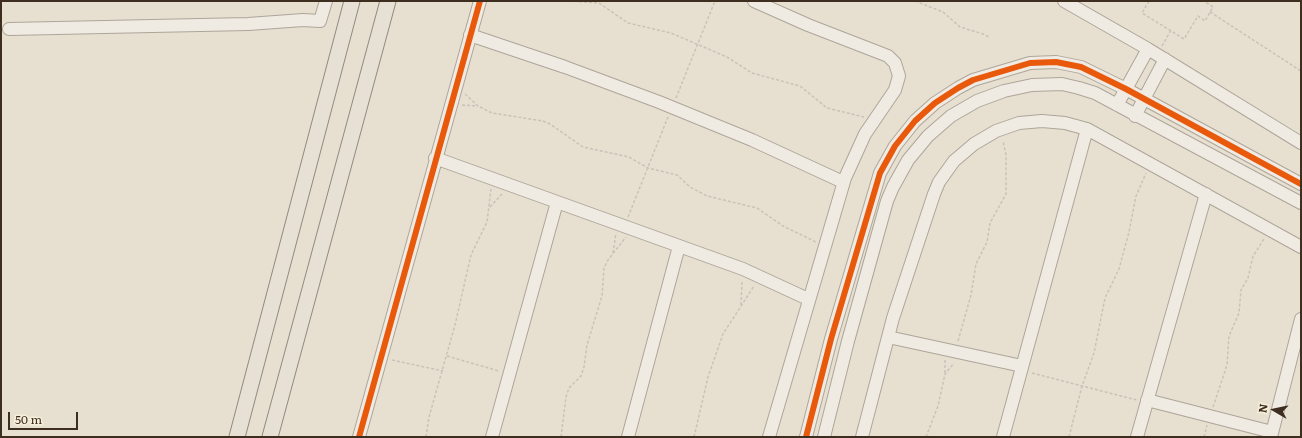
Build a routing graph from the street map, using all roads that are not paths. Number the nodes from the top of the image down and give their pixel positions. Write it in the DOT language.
graph roads {
  1 [pos="326,1"];
  2 [pos="352,1"];
  3 [pos="388,1"];
  4 [pos="480,1"];
  5 [pos="754,1"];
  6 [pos="1064,1"];
  7 [pos="8,29"];
  8 [pos="470,35"];
  9 [pos="1157,54"];
  10 [pos="1126,89"];
  11 [pos="1144,98"];
  12 [pos="1117,105"];
  13 [pos="1135,116"];
  14 [pos="1087,130"];
  15 [pos="1301,143"];
  16 [pos="435,158"];
  17 [pos="843,182"];
  18 [pos="1301,184"];
  19 [pos="1206,194"];
  20 [pos="557,202"];
  21 [pos="1301,203"];
  22 [pos="679,246"];
  23 [pos="1301,247"];
  24 [pos="808,299"];
  25 [pos="1301,318"];
  26 [pos="888,337"];
  27 [pos="1022,368"];
  28 [pos="1147,401"];
  29 [pos="1272,434"];
  30 [pos="237,437"];
  31 [pos="270,437"];
  32 [pos="359,437"];
  33 [pos="492,437"];
  34 [pos="628,437"];
  35 [pos="769,437"];
  36 [pos="806,437"];
  37 [pos="824,437"];
  38 [pos="862,437"];
  39 [pos="1002,437"];
  40 [pos="1137,437"];
  1 -- 7 [label="street"];
  2 -- 30 [label="main road"];
  3 -- 31 [label="main road"];
  4 -- 8 [label="street"];
  5 -- 17 [label="street"];
  6 -- 9 [label="street"];
  8 -- 16 [label="street"];
  8 -- 17 [label="street"];
  9 -- 10 [label="street"];
  9 -- 11 [label="street"];
  9 -- 15 [label="street"];
  10 -- 11 [label="street"];
  10 -- 12 [label="street"];
  10 -- 36 [label="street"];
  11 -- 13 [label="street"];
  11 -- 18 [label="street"];
  12 -- 13 [label="street"];
  12 -- 37 [label="street"];
  13 -- 21 [label="street"];
  14 -- 19 [label="street"];
  14 -- 26 [label="street"];
  14 -- 27 [label="street"];
  16 -- 20 [label="street"];
  16 -- 32 [label="street"];
  17 -- 24 [label="street"];
  19 -- 23 [label="street"];
  19 -- 28 [label="street"];
  20 -- 22 [label="street"];
  20 -- 33 [label="street"];
  22 -- 24 [label="street"];
  22 -- 34 [label="street"];
  24 -- 35 [label="street"];
  25 -- 29 [label="street"];
  26 -- 27 [label="street"];
  26 -- 38 [label="street"];
  27 -- 39 [label="street"];
  28 -- 29 [label="street"];
  28 -- 40 [label="street"];
}
